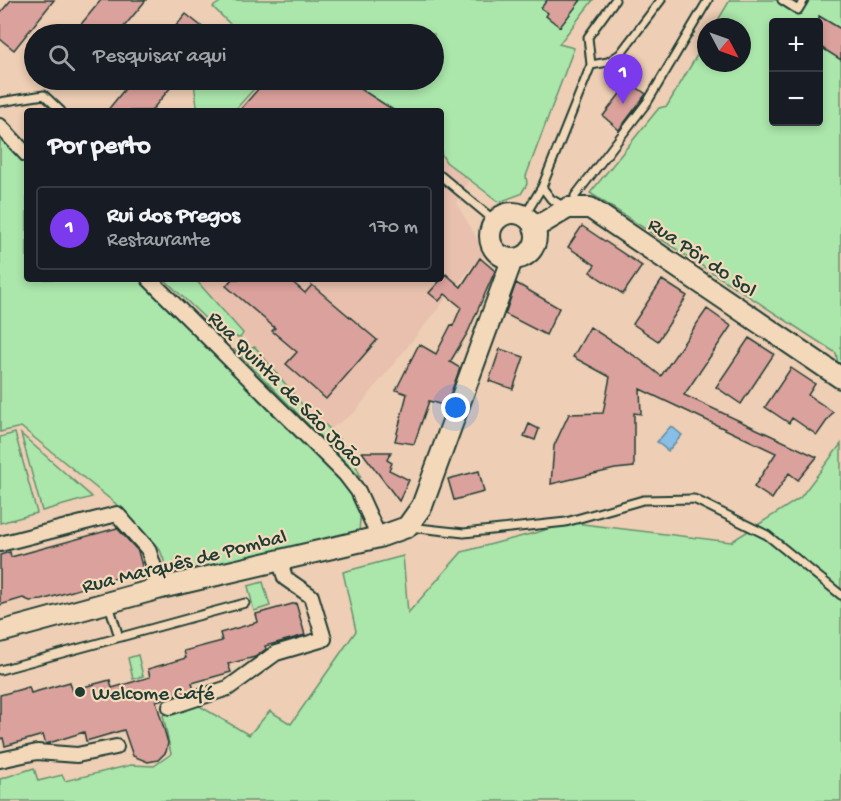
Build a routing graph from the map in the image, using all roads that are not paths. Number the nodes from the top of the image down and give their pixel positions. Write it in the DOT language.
graph roads {
  1 [pos="615,0"];
  2 [pos="661,0"];
  3 [pos="708,0"];
  4 [pos="782,0"];
  5 [pos="804,0"];
  6 [pos="591,65"];
  7 [pos="0,102"];
  8 [pos="58,108"];
  9 [pos="0,126"];
  10 [pos="24,152"];
  11 [pos="444,178"];
  12 [pos="542,187"];
  13 [pos="571,207"];
  14 [pos="495,221"];
  15 [pos="529,223"];
  16 [pos="512,260"];
  17 [pos="152,282"];
  18 [pos="841,378"];
  19 [pos="407,527"];
  20 [pos="379,537"];
  21 [pos="0,544"];
  22 [pos="280,561"];
  23 [pos="161,588"];
  24 [pos="841,595"];
  25 [pos="109,602"];
  26 [pos="245,603"];
  27 [pos="0,632"];
  28 [pos="119,637"];
  29 [pos="0,670"];
  30 [pos="170,707"];
  31 [pos="116,747"];
  32 [pos="0,760"];
  1 -- 6 [label="lane"];
  2 -- 6 [label="lane"];
  3 -- 13 [label="lane"];
  4 -- 5 [label="lane"];
  6 -- 12 [label="lane"];
  7 -- 8 [label="lane"];
  9 -- 10 [label="street"];
  11 -- 14 [label="lane"];
  12 -- 13 [label="lane"];
  12 -- 15 [label="lane"];
  13 -- 15 [label="street"];
  13 -- 18 [label="street, Rua Pôr do Sol"];
  14 -- 15 [label="street"];
  14 -- 16 [label="street"];
  15 -- 16 [label="street"];
  16 -- 19 [label="street"];
  17 -- 20 [label="street, Rua Quinta de São João"];
  19 -- 20 [label="street, Rua Marquês de Pombal"];
  19 -- 24 [label="lane"];
  20 -- 22 [label="street, Rua Marquês de Pombal"];
  21 -- 23 [label="street"];
  22 -- 23 [label="street, Rua Marquês de Pombal"];
  22 -- 30 [label="street"];
  23 -- 25 [label="street, Rua Marquês de Pombal"];
  25 -- 27 [label="street, Rua Marquês de Pombal"];
  25 -- 28 [label="lane"];
  26 -- 28 [label="lane"];
  28 -- 29 [label="lane"];
  31 -- 32 [label="street"];
}
